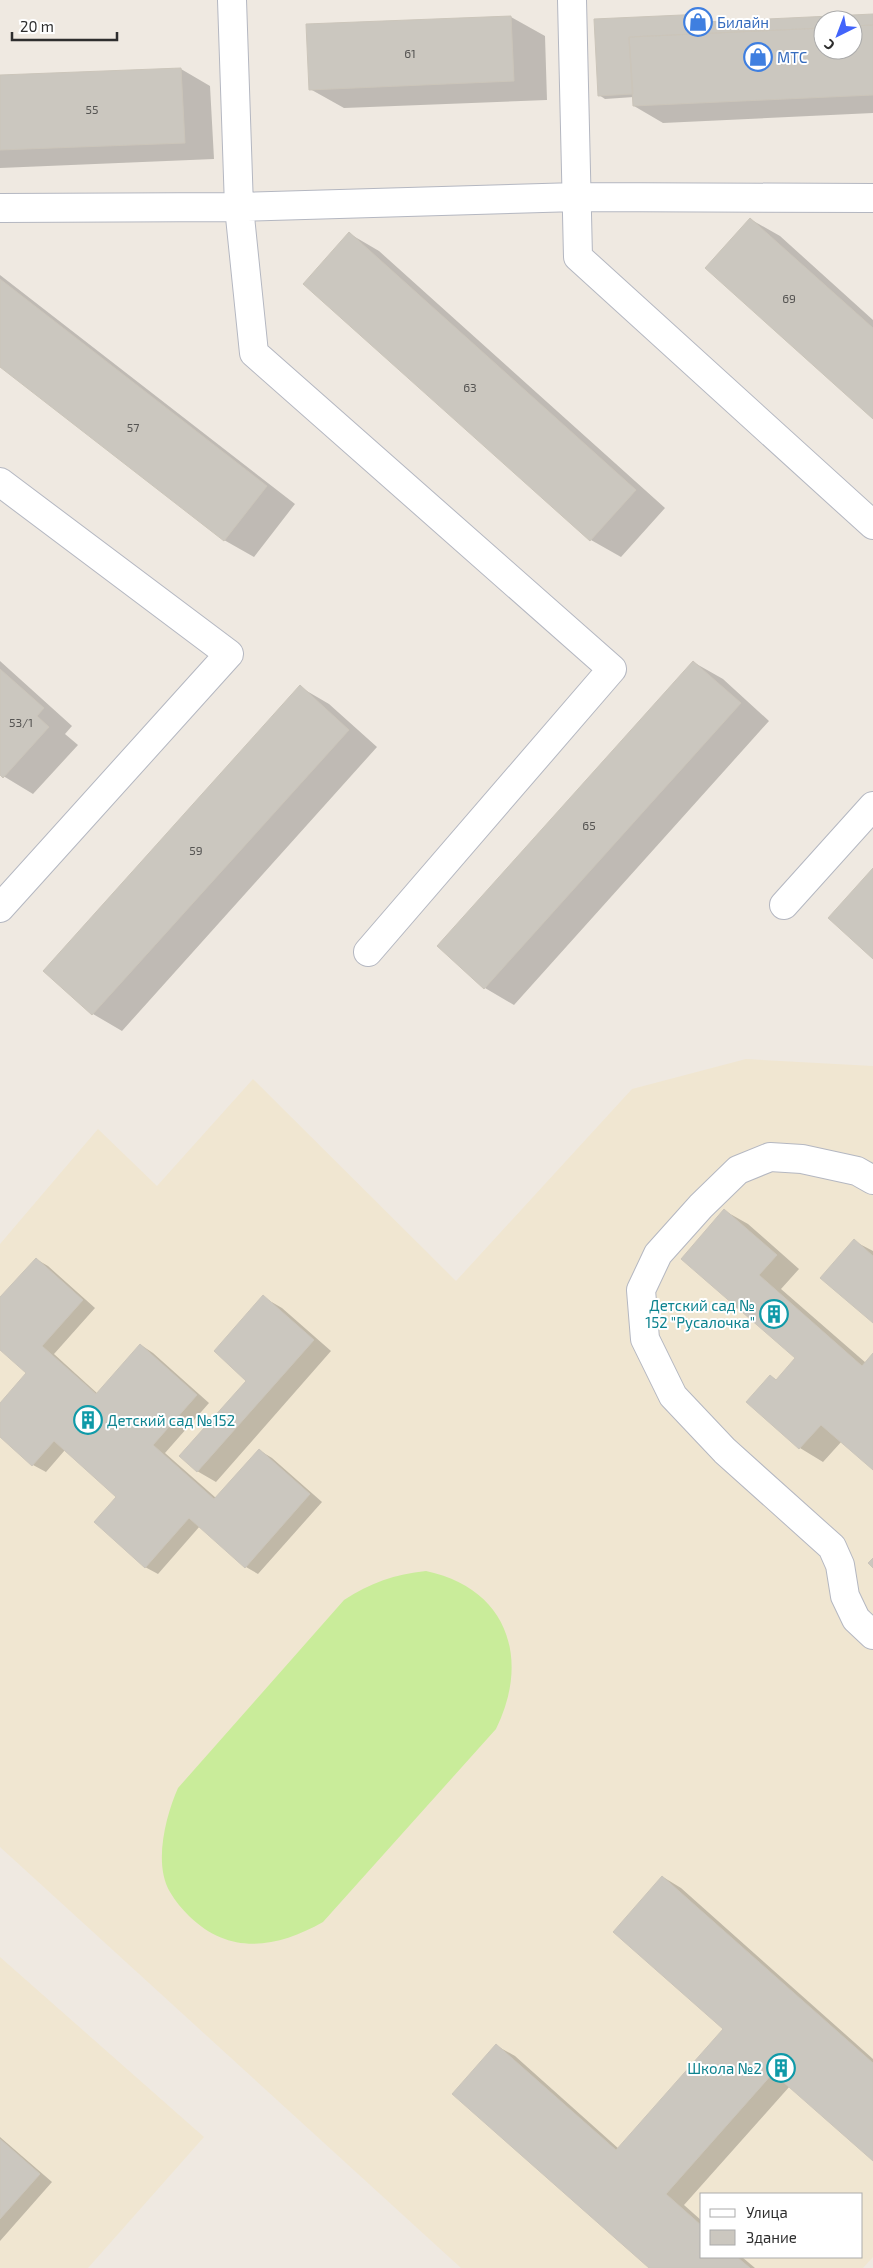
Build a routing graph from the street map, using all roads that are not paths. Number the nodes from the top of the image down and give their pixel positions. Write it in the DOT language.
graph roads {
  1 [pos="232,0"];
  2 [pos="572,0"];
  3 [pos="577,197"];
  4 [pos="873,198"];
  5 [pos="239,207"];
  6 [pos="0,208"];
  7 [pos="0,482"];
  8 [pos="873,525"];
  9 [pos="873,806"];
  10 [pos="784,905"];
  11 [pos="0,908"];
  12 [pos="368,952"];
  13 [pos="873,1180"];
  14 [pos="873,1635"];
  1 -- 5 [label="lane"];
  2 -- 3 [label="lane"];
  3 -- 4 [label="lane"];
  3 -- 5 [label="lane"];
  3 -- 8 [label="lane"];
  5 -- 6 [label="lane"];
  5 -- 12 [label="lane"];
  7 -- 11 [label="lane"];
  9 -- 10 [label="lane"];
  13 -- 14 [label="lane"];
}
